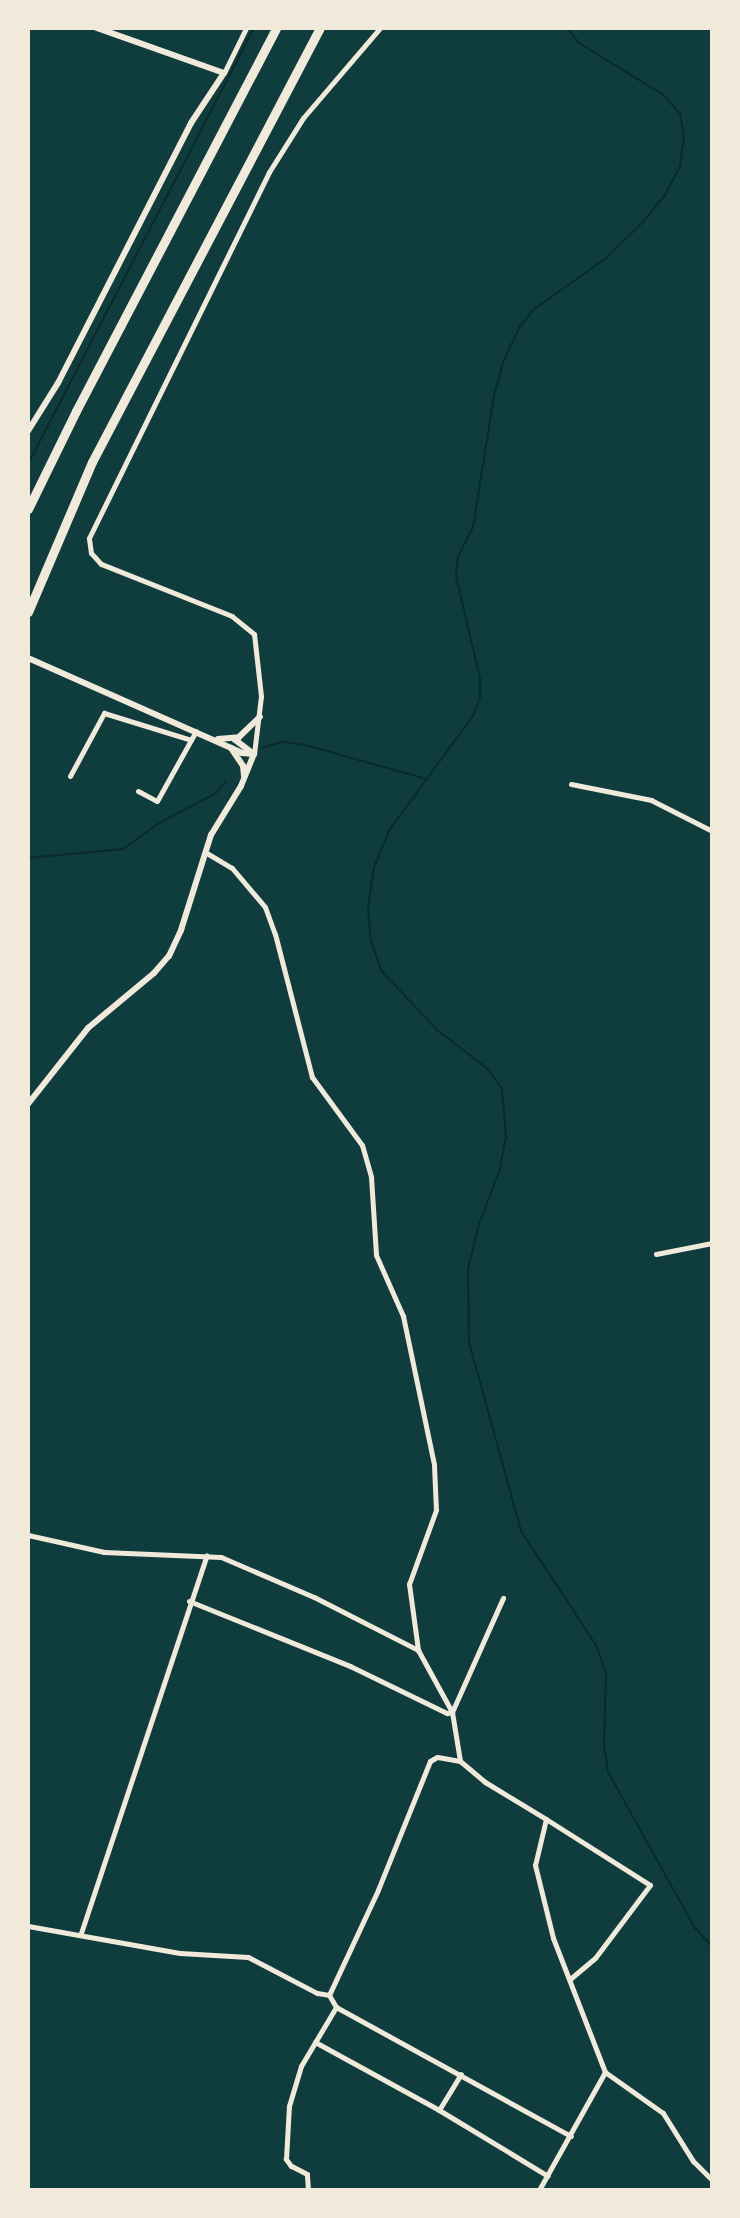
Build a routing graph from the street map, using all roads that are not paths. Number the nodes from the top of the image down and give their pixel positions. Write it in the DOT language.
graph roads {
  1 [pos="97,28"];
  2 [pos="246,28"];
  3 [pos="276,28"];
  4 [pos="320,28"];
  5 [pos="380,28"];
  6 [pos="224,73"];
  7 [pos="28,431"];
  8 [pos="28,509"];
  9 [pos="28,612"];
  10 [pos="29,658"];
  11 [pos="260,717"];
  12 [pos="196,731"];
  13 [pos="218,739"];
  14 [pos="234,739"];
  15 [pos="191,740"];
  16 [pos="231,748"];
  17 [pos="254,754"];
  18 [pos="70,776"];
  19 [pos="244,778"];
  20 [pos="571,784"];
  21 [pos="138,791"];
  22 [pos="711,831"];
  23 [pos="205,852"];
  24 [pos="28,1104"];
  25 [pos="711,1243"];
  26 [pos="657,1254"];
  27 [pos="28,1535"];
  28 [pos="207,1555"];
  29 [pos="503,1598"];
  30 [pos="189,1601"];
  31 [pos="418,1650"];
  32 [pos="452,1712"];
  33 [pos="460,1761"];
  34 [pos="546,1819"];
  35 [pos="28,1926"];
  36 [pos="81,1933"];
  37 [pos="570,1979"];
  38 [pos="329,1995"];
  39 [pos="336,2007"];
  40 [pos="315,2042"];
  41 [pos="605,2072"];
  42 [pos="461,2073"];
  43 [pos="440,2110"];
  44 [pos="571,2136"];
  45 [pos="548,2176"];
  46 [pos="711,2180"];
  47 [pos="308,2190"];
  48 [pos="538,2190"];
  1 -- 6 [label="street"];
  2 -- 6 [label="street"];
  3 -- 8 [label="highway"];
  4 -- 9 [label="highway"];
  5 -- 11 [label="street"];
  6 -- 7 [label="street"];
  10 -- 12 [label="street"];
  11 -- 14 [label="street"];
  11 -- 17 [label="street"];
  12 -- 13 [label="street"];
  12 -- 15 [label="street"];
  13 -- 14 [label="street"];
  13 -- 16 [label="street"];
  14 -- 17 [label="street"];
  15 -- 18 [label="street"];
  15 -- 21 [label="street"];
  16 -- 17 [label="street"];
  16 -- 19 [label="street"];
  17 -- 19 [label="street"];
  19 -- 23 [label="street"];
  20 -- 22 [label="street"];
  23 -- 24 [label="street"];
  23 -- 31 [label="street"];
  25 -- 26 [label="street"];
  27 -- 28 [label="street"];
  28 -- 30 [label="street"];
  28 -- 31 [label="street"];
  29 -- 32 [label="street"];
  30 -- 32 [label="street"];
  30 -- 36 [label="street"];
  31 -- 32 [label="street"];
  32 -- 33 [label="street"];
  33 -- 34 [label="street"];
  33 -- 38 [label="street"];
  34 -- 37 [label="street"];
  34 -- 37 [label="street"];
  35 -- 36 [label="street"];
  36 -- 38 [label="street"];
  37 -- 41 [label="street"];
  38 -- 39 [label="street"];
  39 -- 40 [label="street"];
  39 -- 42 [label="street"];
  40 -- 43 [label="street"];
  40 -- 47 [label="street"];
  41 -- 44 [label="street"];
  41 -- 46 [label="street"];
  42 -- 43 [label="street"];
  42 -- 44 [label="street"];
  43 -- 45 [label="street"];
  44 -- 45 [label="street"];
  45 -- 48 [label="street"];
}
